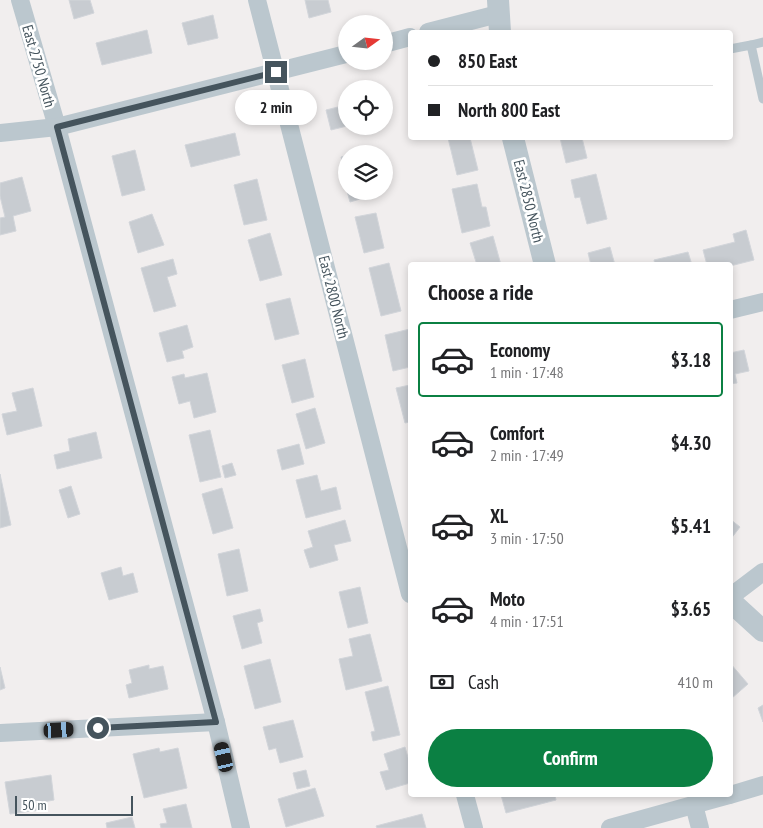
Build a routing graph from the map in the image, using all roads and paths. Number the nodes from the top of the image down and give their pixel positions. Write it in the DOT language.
graph roads {
  1 [pos="20,0"];
  2 [pos="257,0"];
  3 [pos="499,15"];
  4 [pos="436,30"];
  5 [pos="408,38"];
  6 [pos="393,42"];
  7 [pos="763,42"];
  8 [pos="750,45"];
  9 [pos="733,48"];
  10 [pos="338,56"];
  11 [pos="276,72"];
  12 [pos="763,99"];
  13 [pos="57,127"];
  14 [pos="0,133"];
  15 [pos="514,140"];
  16 [pos="544,262"];
  17 [pos="763,302"];
  18 [pos="733,309"];
  19 [pos="763,572"];
  20 [pos="408,586"];
  21 [pos="733,595"];
  22 [pos="733,604"];
  23 [pos="763,631"];
  24 [pos="216,722"];
  25 [pos="0,733"];
  26 [pos="763,785"];
  27 [pos="733,794"];
  28 [pos="466,797"];
  29 [pos="723,797"];
  30 [pos="694,806"];
  31 [pos="240,828"];
  32 [pos="474,828"];
  33 [pos="610,828"];
  34 [pos="700,828"];
  1 -- 13 [label="street, East 2750 North"];
  2 -- 11 [label="street, East 2800 North"];
  3 -- 4 [label="street"];
  5 -- 6 [label="street"];
  7 -- 8 [label="lane"];
  8 -- 9 [label="lane"];
  8 -- 12 [label="lane"];
  10 -- 11 [label="street"];
  11 -- 13 [label="street"];
  11 -- 20 [label="street, East 2800 North"];
  13 -- 14 [label="street"];
  13 -- 24 [label="street, East 2750 North"];
  15 -- 16 [label="street, East 2850 North"];
  17 -- 18 [label="street"];
  19 -- 21 [label="street"];
  22 -- 23 [label="street"];
  24 -- 25 [label="street"];
  24 -- 31 [label="street, East 2750 North"];
  26 -- 27 [label="street"];
  28 -- 32 [label="street"];
  29 -- 30 [label="street"];
  30 -- 33 [label="street"];
  30 -- 34 [label="street"];
}
